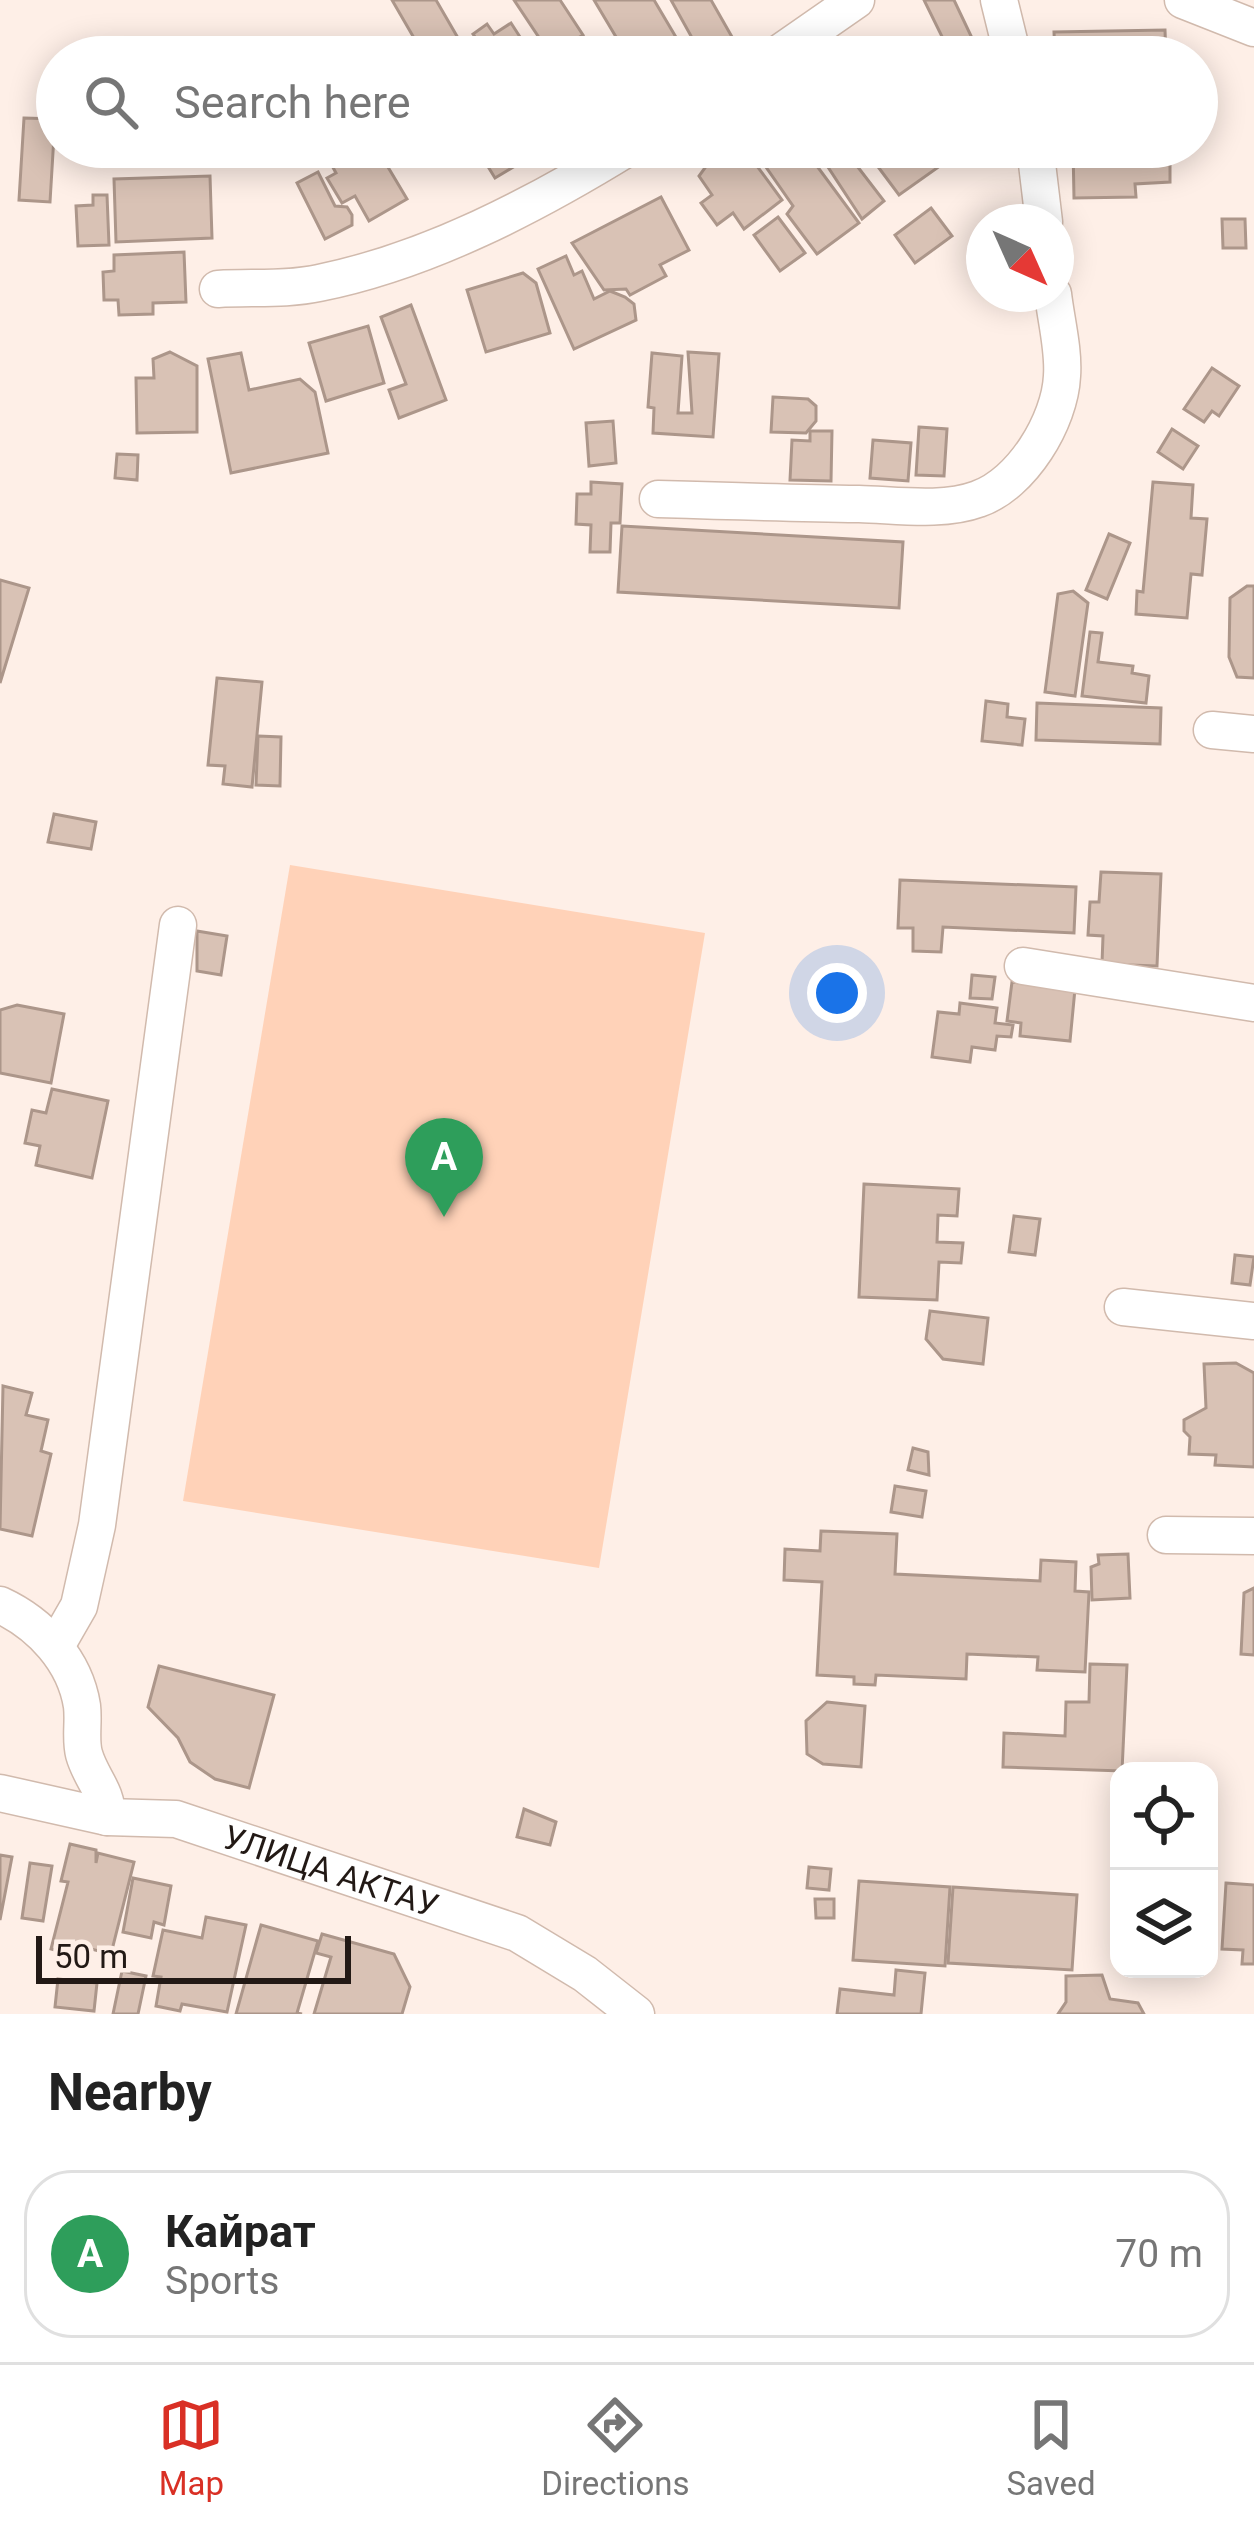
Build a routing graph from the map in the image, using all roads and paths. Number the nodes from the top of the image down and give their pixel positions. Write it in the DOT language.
graph roads {
  1 [pos="856,0"];
  2 [pos="999,0"];
  3 [pos="1184,0"];
  4 [pos="1254,28"];
  5 [pos="804,36"];
  6 [pos="1008,36"];
  7 [pos="595,168"];
  8 [pos="1038,168"];
  9 [pos="1042,204"];
  10 [pos="218,289"];
  11 [pos="1055,312"];
  12 [pos="658,499"];
  13 [pos="1212,730"];
  14 [pos="1254,734"];
  15 [pos="178,925"];
  16 [pos="1023,965"];
  17 [pos="1254,1003"];
  18 [pos="1124,1307"];
  19 [pos="1254,1321"];
  20 [pos="1166,1534"];
  21 [pos="1254,1536"];
  22 [pos="0,1605"];
  23 [pos="56,1646"];
  24 [pos="0,1793"];
  25 [pos="107,1816"];
  26 [pos="636,2014"];
  1 -- 5 [label="street"];
  2 -- 6 [label="street"];
  3 -- 4 [label="street"];
  7 -- 10 [label="street"];
  8 -- 9 [label="street"];
  11 -- 12 [label="street"];
  13 -- 14 [label="street"];
  15 -- 23 [label="street"];
  16 -- 17 [label="street"];
  18 -- 19 [label="street"];
  20 -- 21 [label="street"];
  22 -- 23 [label="street"];
  23 -- 25 [label="street"];
  24 -- 25 [label="street, УЛИЦА АКТАУ"];
  25 -- 26 [label="street, УЛИЦА АКТАУ"];
}
